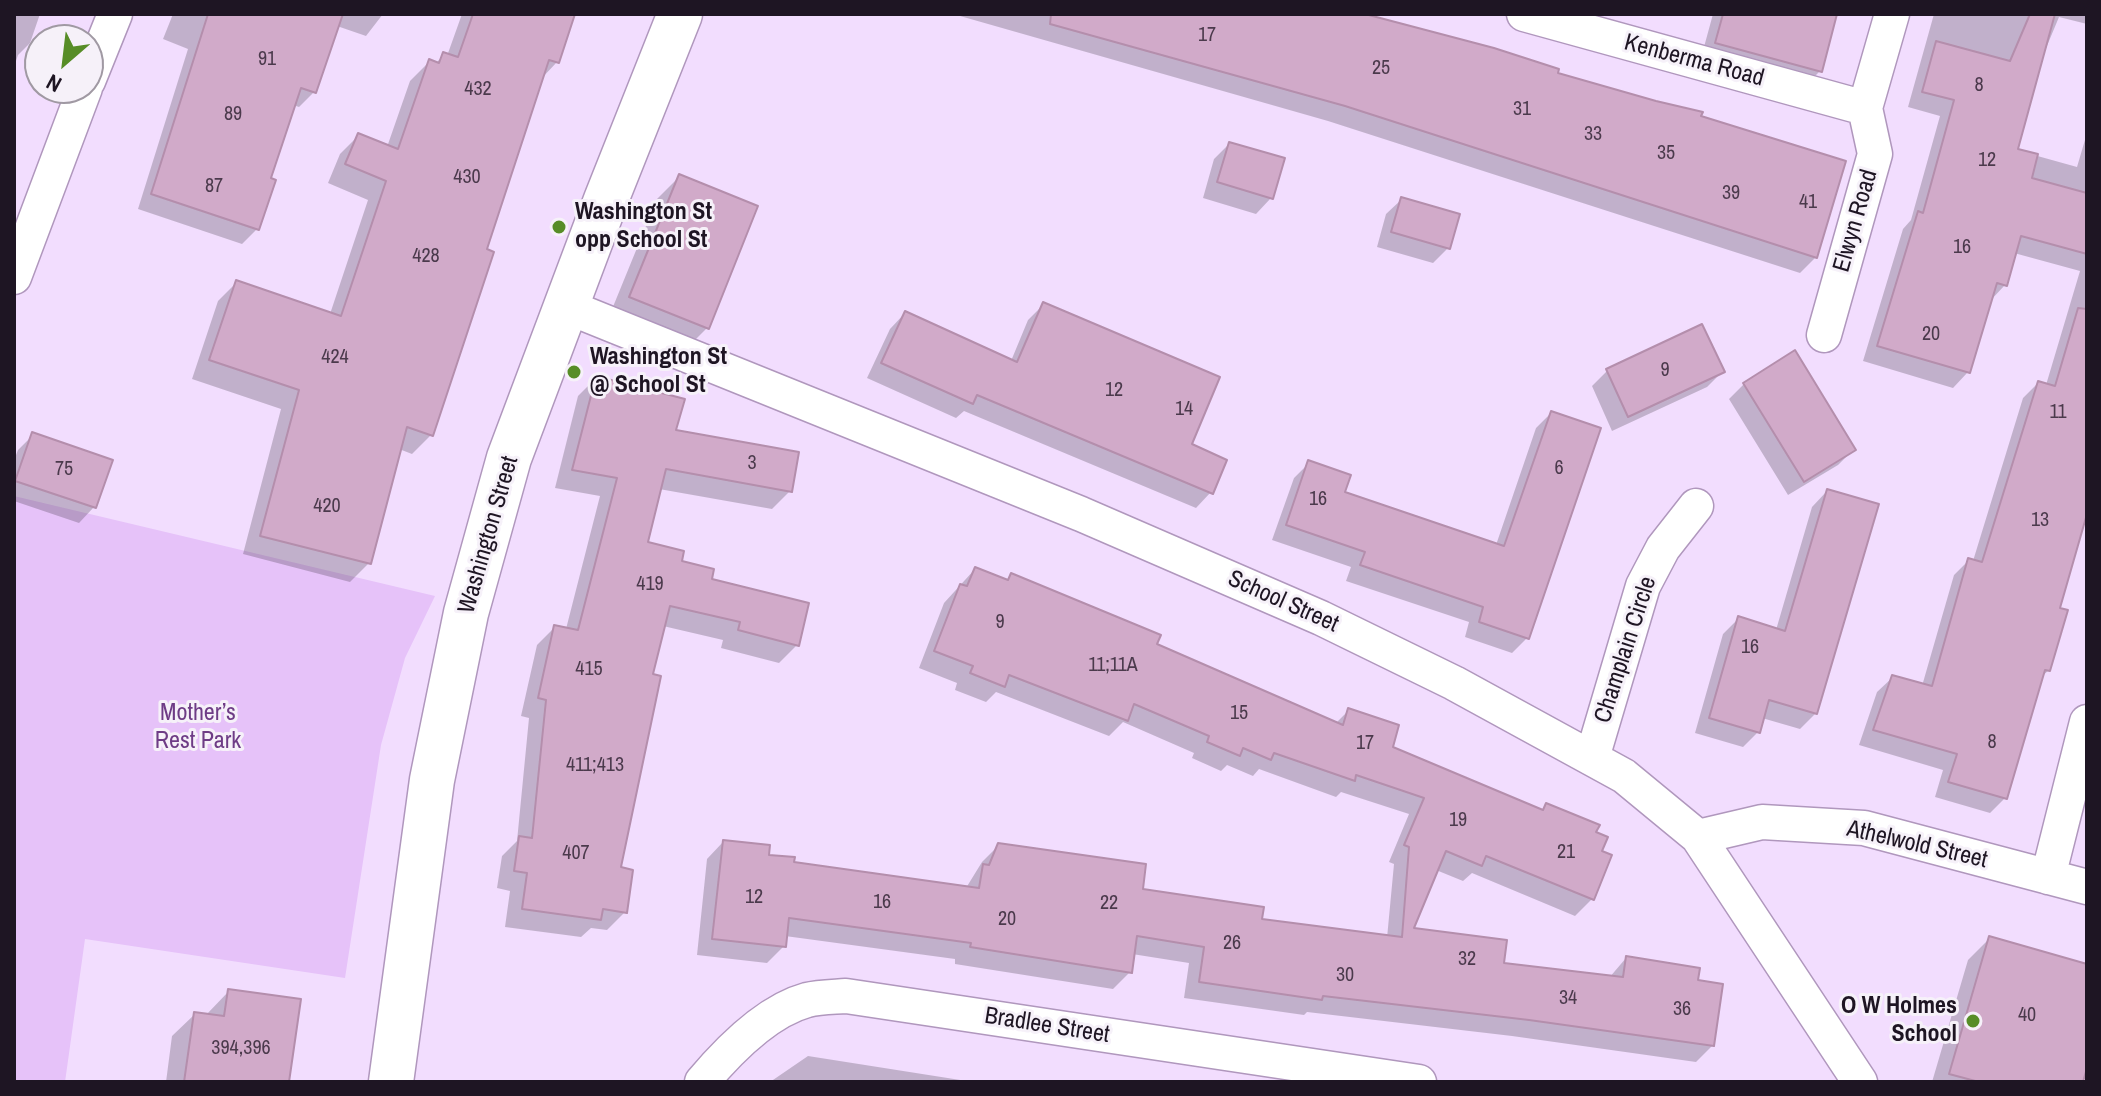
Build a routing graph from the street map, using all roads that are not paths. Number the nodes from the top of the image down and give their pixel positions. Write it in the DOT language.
graph roads {
  1 [pos="115,14"];
  2 [pos="680,14"];
  3 [pos="1524,14"];
  4 [pos="1892,14"];
  5 [pos="104,41"];
  6 [pos="79,104"];
  7 [pos="1865,108"];
  8 [pos="14,277"];
  9 [pos="568,307"];
  10 [pos="1824,335"];
  11 [pos="1696,506"];
  12 [pos="2087,722"];
  13 [pos="1592,758"];
  14 [pos="1698,837"];
  15 [pos="2048,877"];
  16 [pos="2087,887"];
  17 [pos="391,1082"];
  18 [pos="702,1082"];
  19 [pos="1419,1082"];
  20 [pos="1860,1082"];
  1 -- 5 [label="street"];
  2 -- 9 [label="main road, Washington Street"];
  3 -- 7 [label="street, Kenberma Road"];
  4 -- 7 [label="street, Elwyn Road"];
  6 -- 8 [label="street"];
  7 -- 10 [label="street, Elwyn Road"];
  9 -- 13 [label="street, School Street"];
  9 -- 17 [label="main road, Washington Street"];
  11 -- 13 [label="street, Champlain Circle"];
  12 -- 15 [label="street"];
  13 -- 14 [label="street, School Street"];
  14 -- 15 [label="street, Athelwold Street"];
  14 -- 20 [label="street, School Street"];
  15 -- 16 [label="street, Athelwold Street"];
  18 -- 19 [label="street, Bradlee Street"];
}
